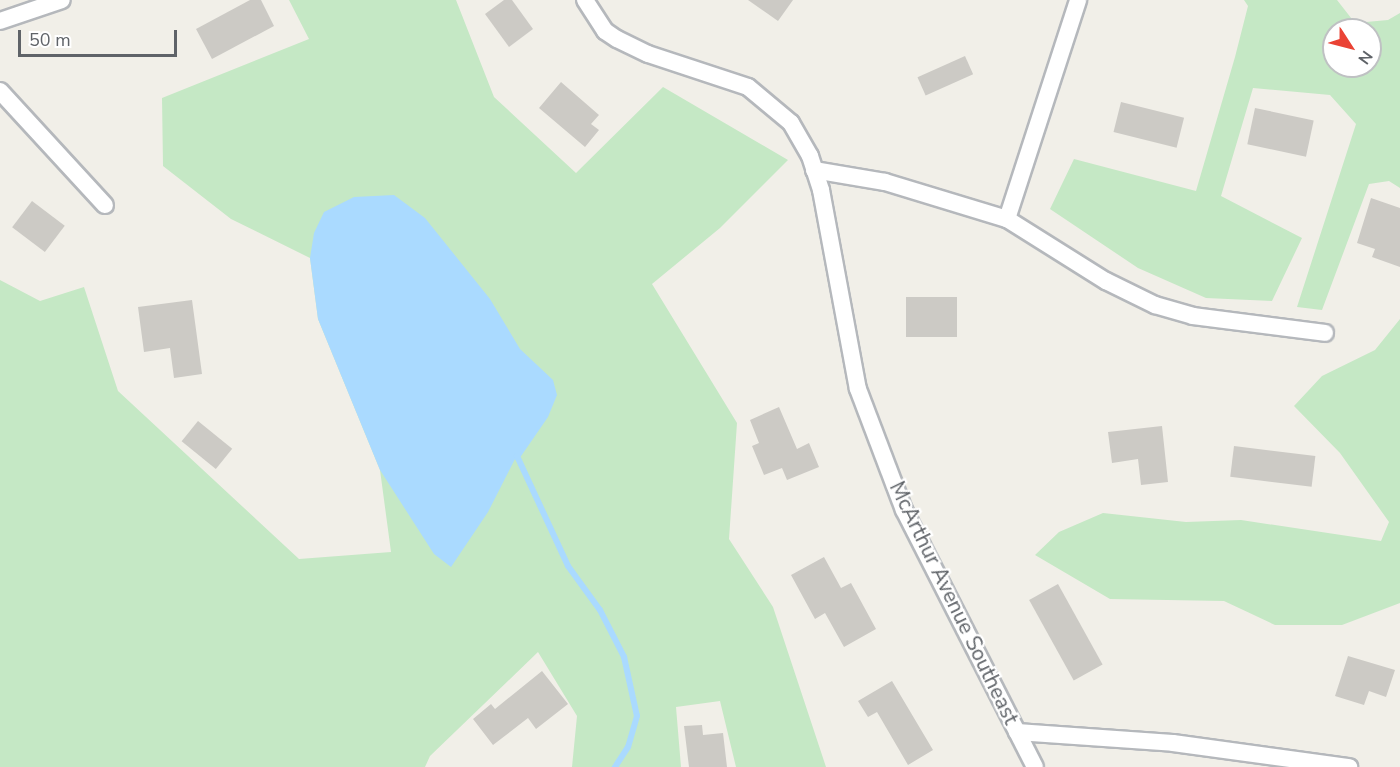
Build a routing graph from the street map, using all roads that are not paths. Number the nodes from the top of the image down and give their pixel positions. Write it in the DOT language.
graph roads {
  1 [pos="62,0"];
  2 [pos="585,0"];
  3 [pos="1078,0"];
  4 [pos="0,21"];
  5 [pos="0,91"];
  6 [pos="814,170"];
  7 [pos="105,206"];
  8 [pos="1007,219"];
  9 [pos="1325,333"];
  10 [pos="1017,732"];
  11 [pos="1035,767"];
  12 [pos="1349,767"];
  1 -- 4 [label="street"];
  2 -- 6 [label="street, McArthur Avenue Southeast"];
  3 -- 8 [label="street"];
  5 -- 7 [label="street"];
  6 -- 8 [label="street"];
  6 -- 10 [label="street, McArthur Avenue Southeast"];
  8 -- 9 [label="street"];
  10 -- 11 [label="street, McArthur Avenue Southeast"];
  10 -- 12 [label="street"];
}
